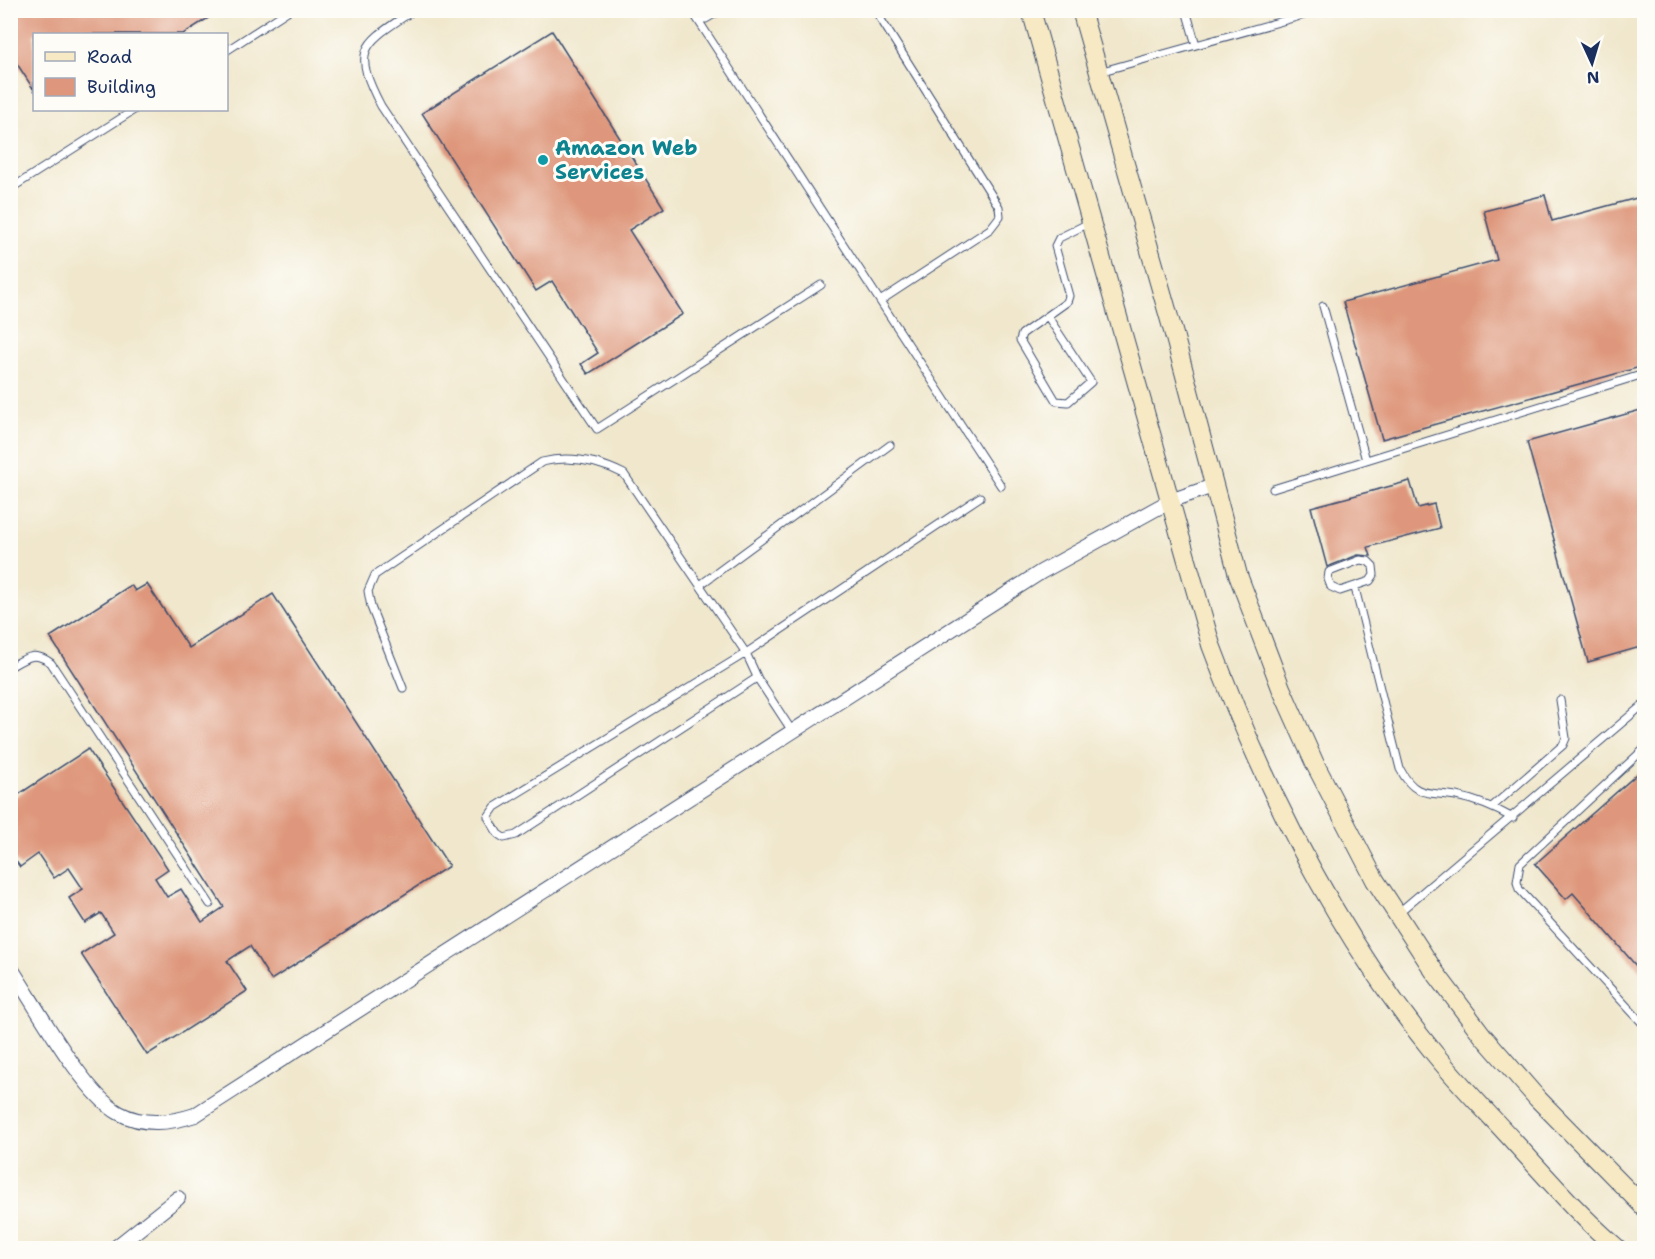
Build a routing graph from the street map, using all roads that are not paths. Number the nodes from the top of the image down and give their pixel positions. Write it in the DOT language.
graph roads {
  1 [pos="289,10"];
  2 [pos="414,10"];
  3 [pos="721,10"];
  4 [pos="875,10"];
  5 [pos="1031,10"];
  6 [pos="1081,10"];
  7 [pos="1186,10"];
  8 [pos="1322,10"];
  9 [pos="694,14"];
  10 [pos="1196,45"];
  11 [pos="228,50"];
  12 [pos="1099,72"];
  13 [pos="132,111"];
  14 [pos="10,189"];
  15 [pos="1091,222"];
  16 [pos="821,285"];
  17 [pos="880,301"];
  18 [pos="1323,306"];
  19 [pos="1048,317"];
  20 [pos="1644,374"];
  21 [pos="890,445"];
  22 [pos="1366,460"];
  23 [pos="1001,486"];
  24 [pos="1213,486"];
  25 [pos="1273,489"];
  26 [pos="980,497"];
  27 [pos="1170,501"];
  28 [pos="700,585"];
  29 [pos="1355,588"];
  30 [pos="746,653"];
  31 [pos="10,667"];
  32 [pos="758,679"];
  33 [pos="403,688"];
  34 [pos="1560,700"];
  35 [pos="1644,704"];
  36 [pos="792,731"];
  37 [pos="1644,749"];
  38 [pos="1493,806"];
  39 [pos="1513,818"];
  40 [pos="210,904"];
  41 [pos="1396,914"];
  42 [pos="10,967"];
  43 [pos="1644,1025"];
  44 [pos="1641,1195"];
  45 [pos="178,1198"];
  46 [pos="115,1248"];
  47 [pos="1617,1248"];
  1 -- 11 [label="lane"];
  2 -- 16 [label="lane"];
  3 -- 9 [label="lane"];
  4 -- 17 [label="lane"];
  5 -- 15 [label="street"];
  6 -- 12 [label="street"];
  7 -- 10 [label="lane"];
  8 -- 10 [label="lane"];
  9 -- 17 [label="lane"];
  10 -- 12 [label="lane"];
  12 -- 24 [label="street"];
  13 -- 14 [label="lane"];
  15 -- 19 [label="lane"];
  15 -- 27 [label="street"];
  17 -- 23 [label="lane"];
  18 -- 22 [label="lane"];
  19 -- 19 [label="lane"];
  20 -- 22 [label="lane"];
  21 -- 28 [label="lane"];
  22 -- 25 [label="lane"];
  24 -- 27 [label="street"];
  24 -- 41 [label="street"];
  26 -- 30 [label="lane"];
  27 -- 36 [label="street"];
  27 -- 47 [label="street"];
  28 -- 30 [label="lane"];
  28 -- 33 [label="lane"];
  29 -- 29 [label="lane"];
  29 -- 38 [label="lane"];
  30 -- 32 [label="lane"];
  30 -- 32 [label="lane"];
  31 -- 40 [label="lane"];
  32 -- 36 [label="lane"];
  34 -- 38 [label="lane"];
  35 -- 39 [label="lane"];
  36 -- 42 [label="street"];
  37 -- 43 [label="lane"];
  38 -- 39 [label="lane"];
  39 -- 41 [label="lane"];
  41 -- 44 [label="street"];
  45 -- 46 [label="street"];
}
